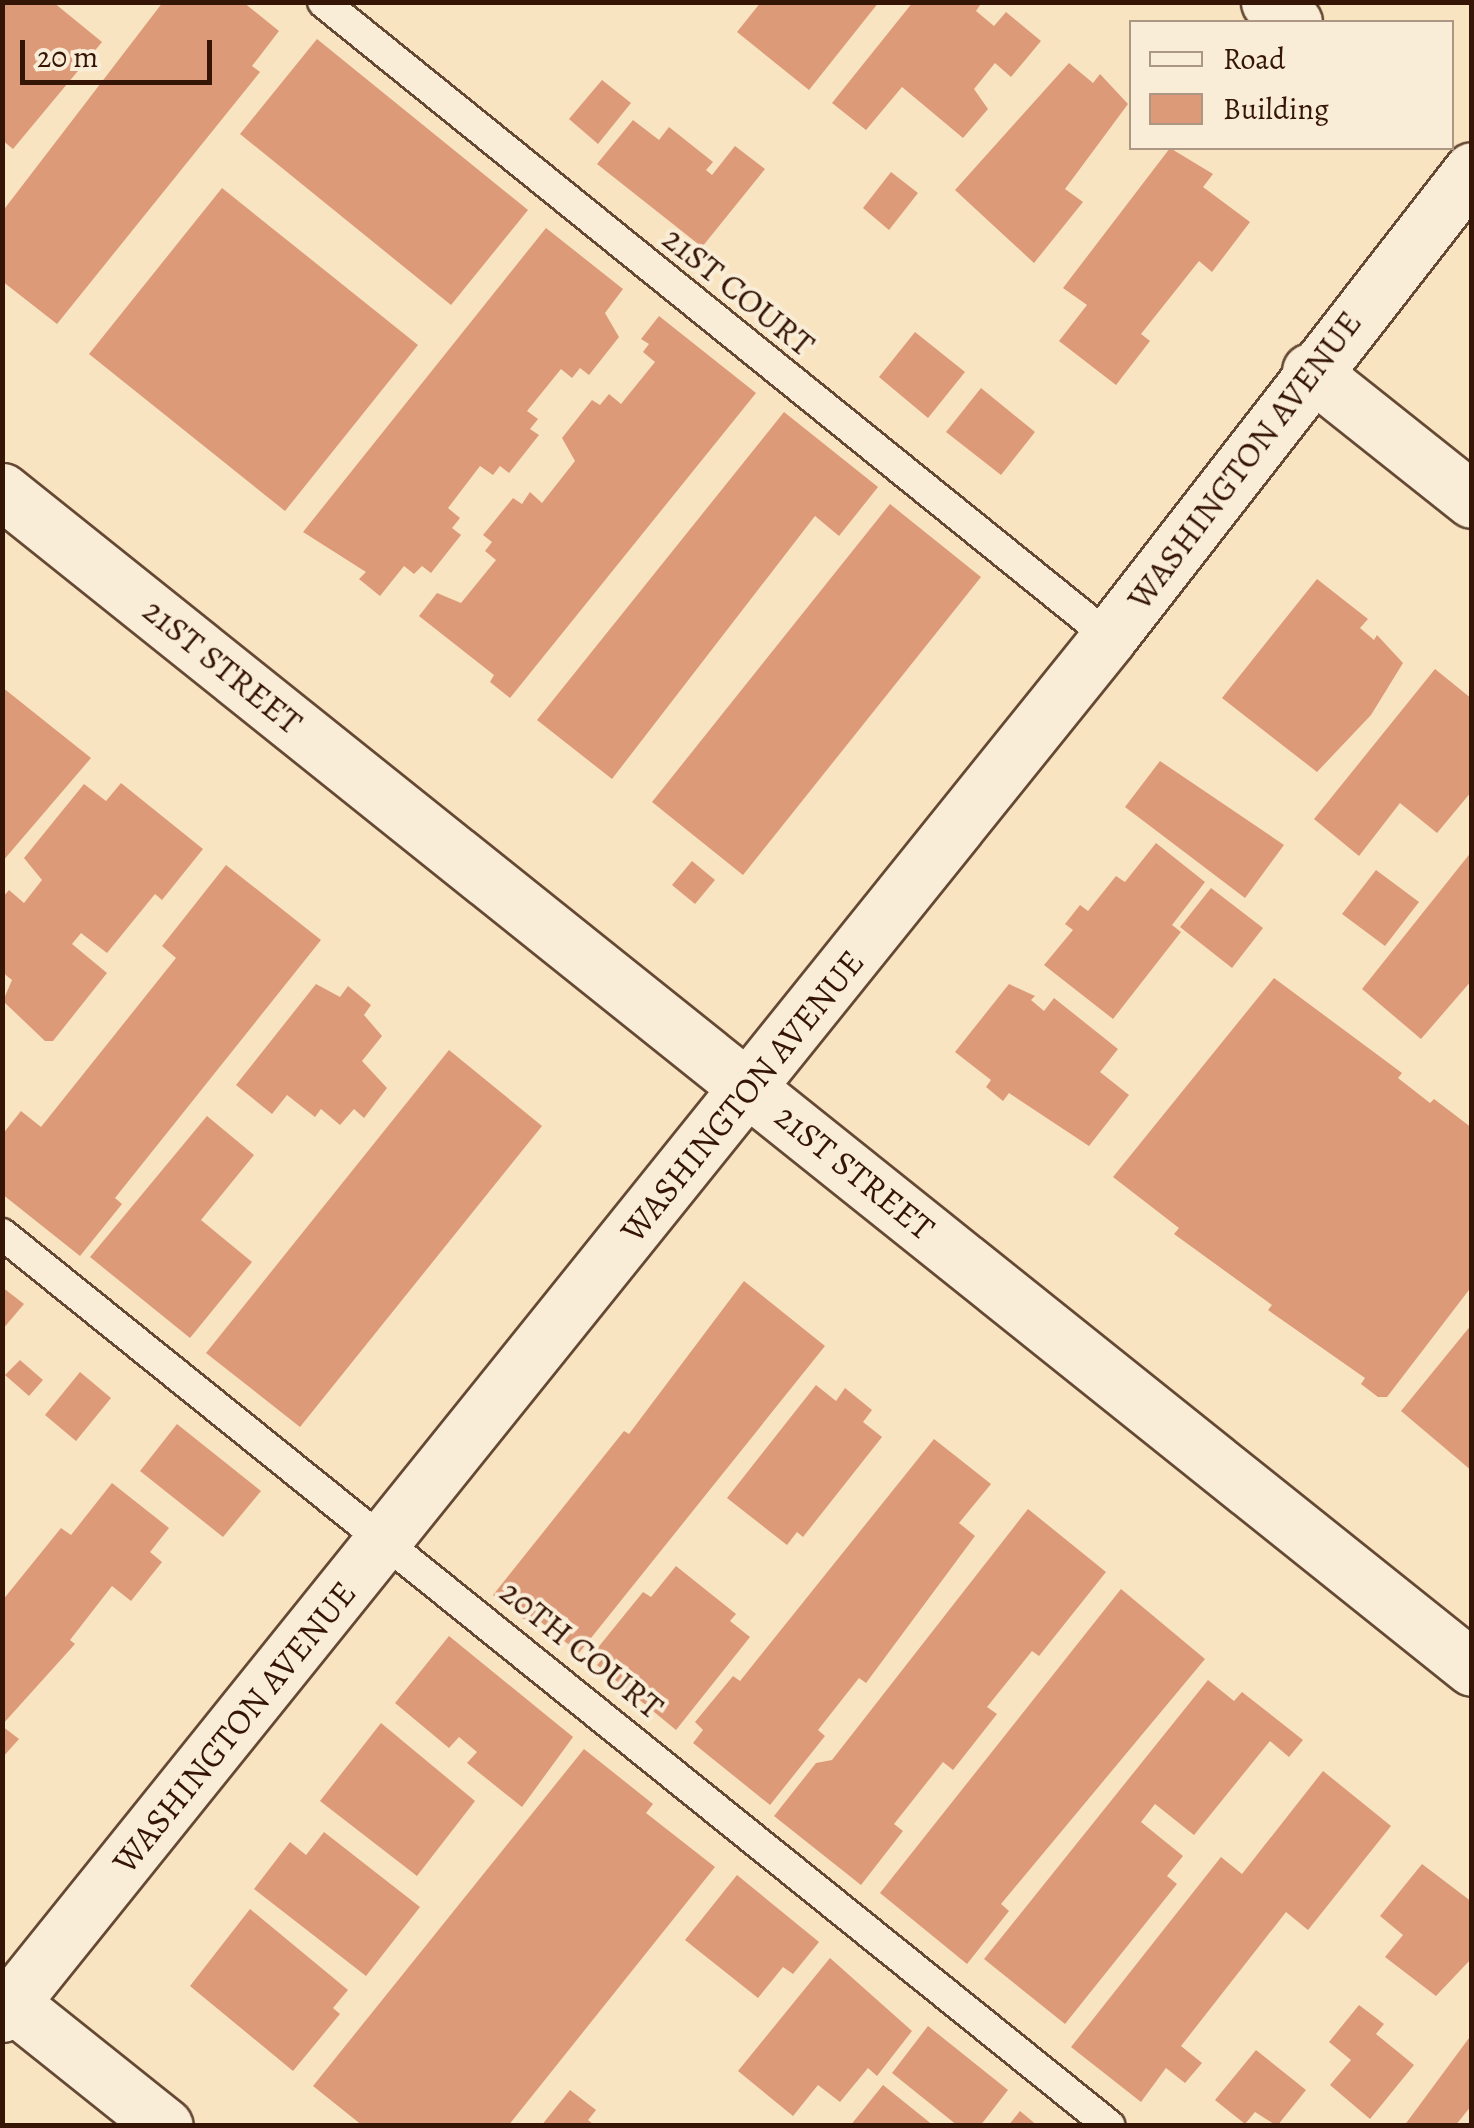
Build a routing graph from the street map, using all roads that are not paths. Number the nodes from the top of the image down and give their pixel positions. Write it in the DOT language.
graph roads {
  1 [pos="323,2"];
  2 [pos="1270,2"];
  3 [pos="1292,20"];
  4 [pos="1446,150"];
  5 [pos="1471,170"];
  6 [pos="1310,370"];
  7 [pos="2,491"];
  8 [pos="1472,500"];
  9 [pos="1109,636"];
  10 [pos="749,1087"];
  11 [pos="2,1234"];
  12 [pos="387,1538"];
  13 [pos="1472,1668"];
  14 [pos="6,2004"];
  15 [pos="165,2126"];
  16 [pos="1110,2126"];
  1 -- 9 [label="lane, 21ST COURT"];
  2 -- 3 [label="street"];
  4 -- 5 [label="street"];
  5 -- 6 [label="street, WASHINGTON AVENUE"];
  6 -- 8 [label="street"];
  6 -- 9 [label="street, WASHINGTON AVENUE"];
  7 -- 10 [label="street, 21ST STREET"];
  9 -- 10 [label="street, WASHINGTON AVENUE"];
  10 -- 12 [label="street, WASHINGTON AVENUE"];
  10 -- 13 [label="street, 21ST STREET"];
  11 -- 12 [label="lane, 20TH COURT"];
  12 -- 14 [label="street, WASHINGTON AVENUE"];
  12 -- 16 [label="lane, 20TH COURT"];
  14 -- 15 [label="street"];
}
